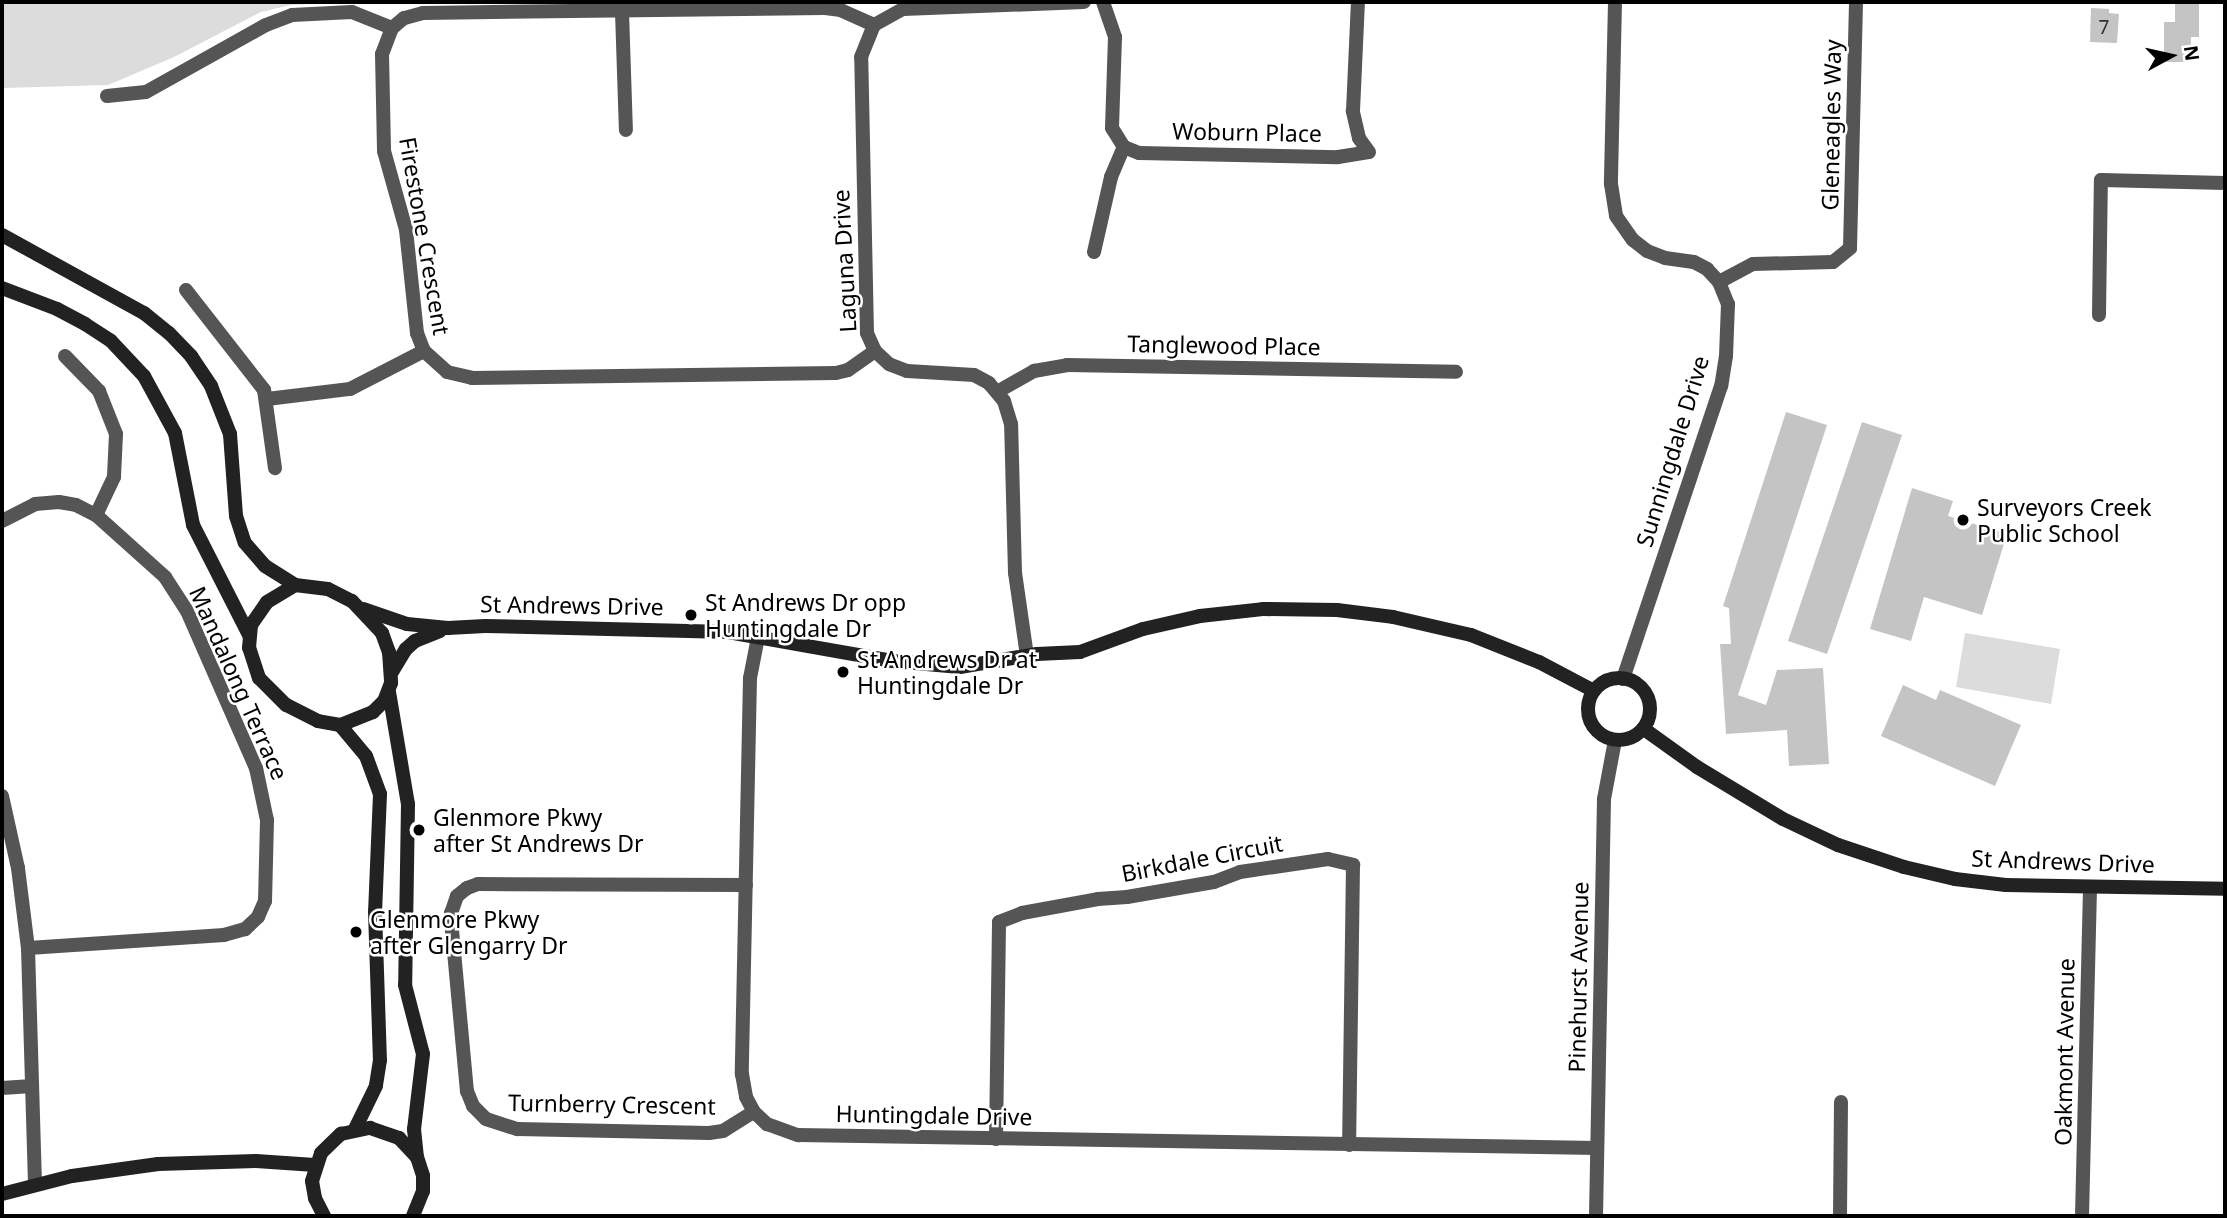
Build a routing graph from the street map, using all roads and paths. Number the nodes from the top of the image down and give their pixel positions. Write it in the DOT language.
graph roads {
  1 [pos="1084,2"];
  2 [pos="1103,2"];
  3 [pos="1358,2"];
  4 [pos="1615,2"];
  5 [pos="1856,2"];
  6 [pos="622,12"];
  7 [pos="874,25"];
  8 [pos="392,28"];
  9 [pos="107,96"];
  10 [pos="626,131"];
  11 [pos="1124,147"];
  12 [pos="2225,183"];
  13 [pos="2,235"];
  14 [pos="1094,252"];
  15 [pos="1719,282"];
  16 [pos="2,288"];
  17 [pos="186,290"];
  18 [pos="2099,315"];
  19 [pos="424,351"];
  20 [pos="875,351"];
  21 [pos="65,356"];
  22 [pos="1456,372"];
  23 [pos="997,392"];
  24 [pos="267,399"];
  25 [pos="275,468"];
  26 [pos="96,515"];
  27 [pos="2,521"];
  28 [pos="295,585"];
  29 [pos="363,609"];
  30 [pos="448,628"];
  31 [pos="249,635"];
  32 [pos="758,637"];
  33 [pos="1027,656"];
  34 [pos="391,672"];
  35 [pos="1623,679"];
  36 [pos="1594,691"];
  37 [pos="389,692"];
  38 [pos="340,725"];
  39 [pos="1644,729"];
  40 [pos="1615,740"];
  41 [pos="2,796"];
  42 [pos="746,885"];
  43 [pos="2091,888"];
  44 [pos="2225,889"];
  45 [pos="28,948"];
  46 [pos="32,1086"];
  47 [pos="2,1088"];
  48 [pos="1841,1102"];
  49 [pos="754,1112"];
  50 [pos="355,1129"];
  51 [pos="996,1139"];
  52 [pos="1349,1145"];
  53 [pos="1597,1148"];
  54 [pos="417,1157"];
  55 [pos="315,1166"];
  56 [pos="35,1183"];
  57 [pos="2,1194"];
  58 [pos="322,1215"];
  59 [pos="413,1216"];
  60 [pos="1596,1216"];
  61 [pos="1840,1216"];
  62 [pos="2082,1216"];
  1 -- 7 [label="street"];
  2 -- 11 [label="street"];
  3 -- 11 [label="street, Woburn Place"];
  4 -- 15 [label="street"];
  5 -- 15 [label="street, Gleneagles Way"];
  6 -- 7 [label="street"];
  6 -- 8 [label="street"];
  6 -- 10 [label="street"];
  7 -- 20 [label="street, Laguna Drive"];
  8 -- 9 [label="street"];
  8 -- 19 [label="street, Firestone Crescent"];
  11 -- 14 [label="street"];
  12 -- 18 [label="street"];
  13 -- 28 [label="main road"];
  15 -- 35 [label="street, Sunningdale Drive"];
  16 -- 31 [label="main road"];
  17 -- 24 [label="street"];
  19 -- 20 [label="street, Firestone Crescent"];
  19 -- 24 [label="street"];
  20 -- 23 [label="street, Laguna Drive"];
  21 -- 26 [label="street"];
  22 -- 23 [label="street, Tanglewood Place"];
  23 -- 33 [label="street"];
  24 -- 25 [label="street"];
  26 -- 27 [label="street, Mandalong Terrace"];
  26 -- 45 [label="street, Mandalong Terrace"];
  28 -- 29 [label="main road"];
  28 -- 31 [label="main road"];
  29 -- 30 [label="main road, St Andrews Drive"];
  29 -- 34 [label="main road"];
  30 -- 32 [label="main road, St Andrews Drive"];
  30 -- 34 [label="main road, St Andrews Drive"];
  31 -- 38 [label="main road"];
  32 -- 33 [label="main road, St Andrews Drive"];
  32 -- 42 [label="street"];
  33 -- 36 [label="main road, St Andrews Drive"];
  34 -- 37 [label="main road"];
  35 -- 36 [label="main road"];
  35 -- 39 [label="main road"];
  36 -- 40 [label="main road"];
  37 -- 38 [label="main road"];
  37 -- 54 [label="main road"];
  38 -- 50 [label="main road"];
  39 -- 40 [label="main road"];
  39 -- 43 [label="main road, St Andrews Drive"];
  40 -- 53 [label="street, Pinehurst Avenue"];
  41 -- 45 [label="street"];
  42 -- 49 [label="street"];
  42 -- 49 [label="street, Turnberry Crescent"];
  43 -- 44 [label="main road, St Andrews Drive"];
  43 -- 62 [label="street, Oakmont Avenue"];
  45 -- 46 [label="street"];
  46 -- 47 [label="street"];
  46 -- 56 [label="street"];
  48 -- 61 [label="street"];
  49 -- 51 [label="street, Huntingdale Drive"];
  50 -- 54 [label="main road"];
  50 -- 55 [label="main road"];
  51 -- 52 [label="street, Huntingdale Drive"];
  51 -- 52 [label="street, Birkdale Circuit"];
  52 -- 53 [label="street, Huntingdale Drive"];
  53 -- 60 [label="street, Pinehurst Avenue"];
  54 -- 59 [label="main road"];
  55 -- 56 [label="main road"];
  55 -- 58 [label="main road"];
  56 -- 57 [label="main road"];
}
